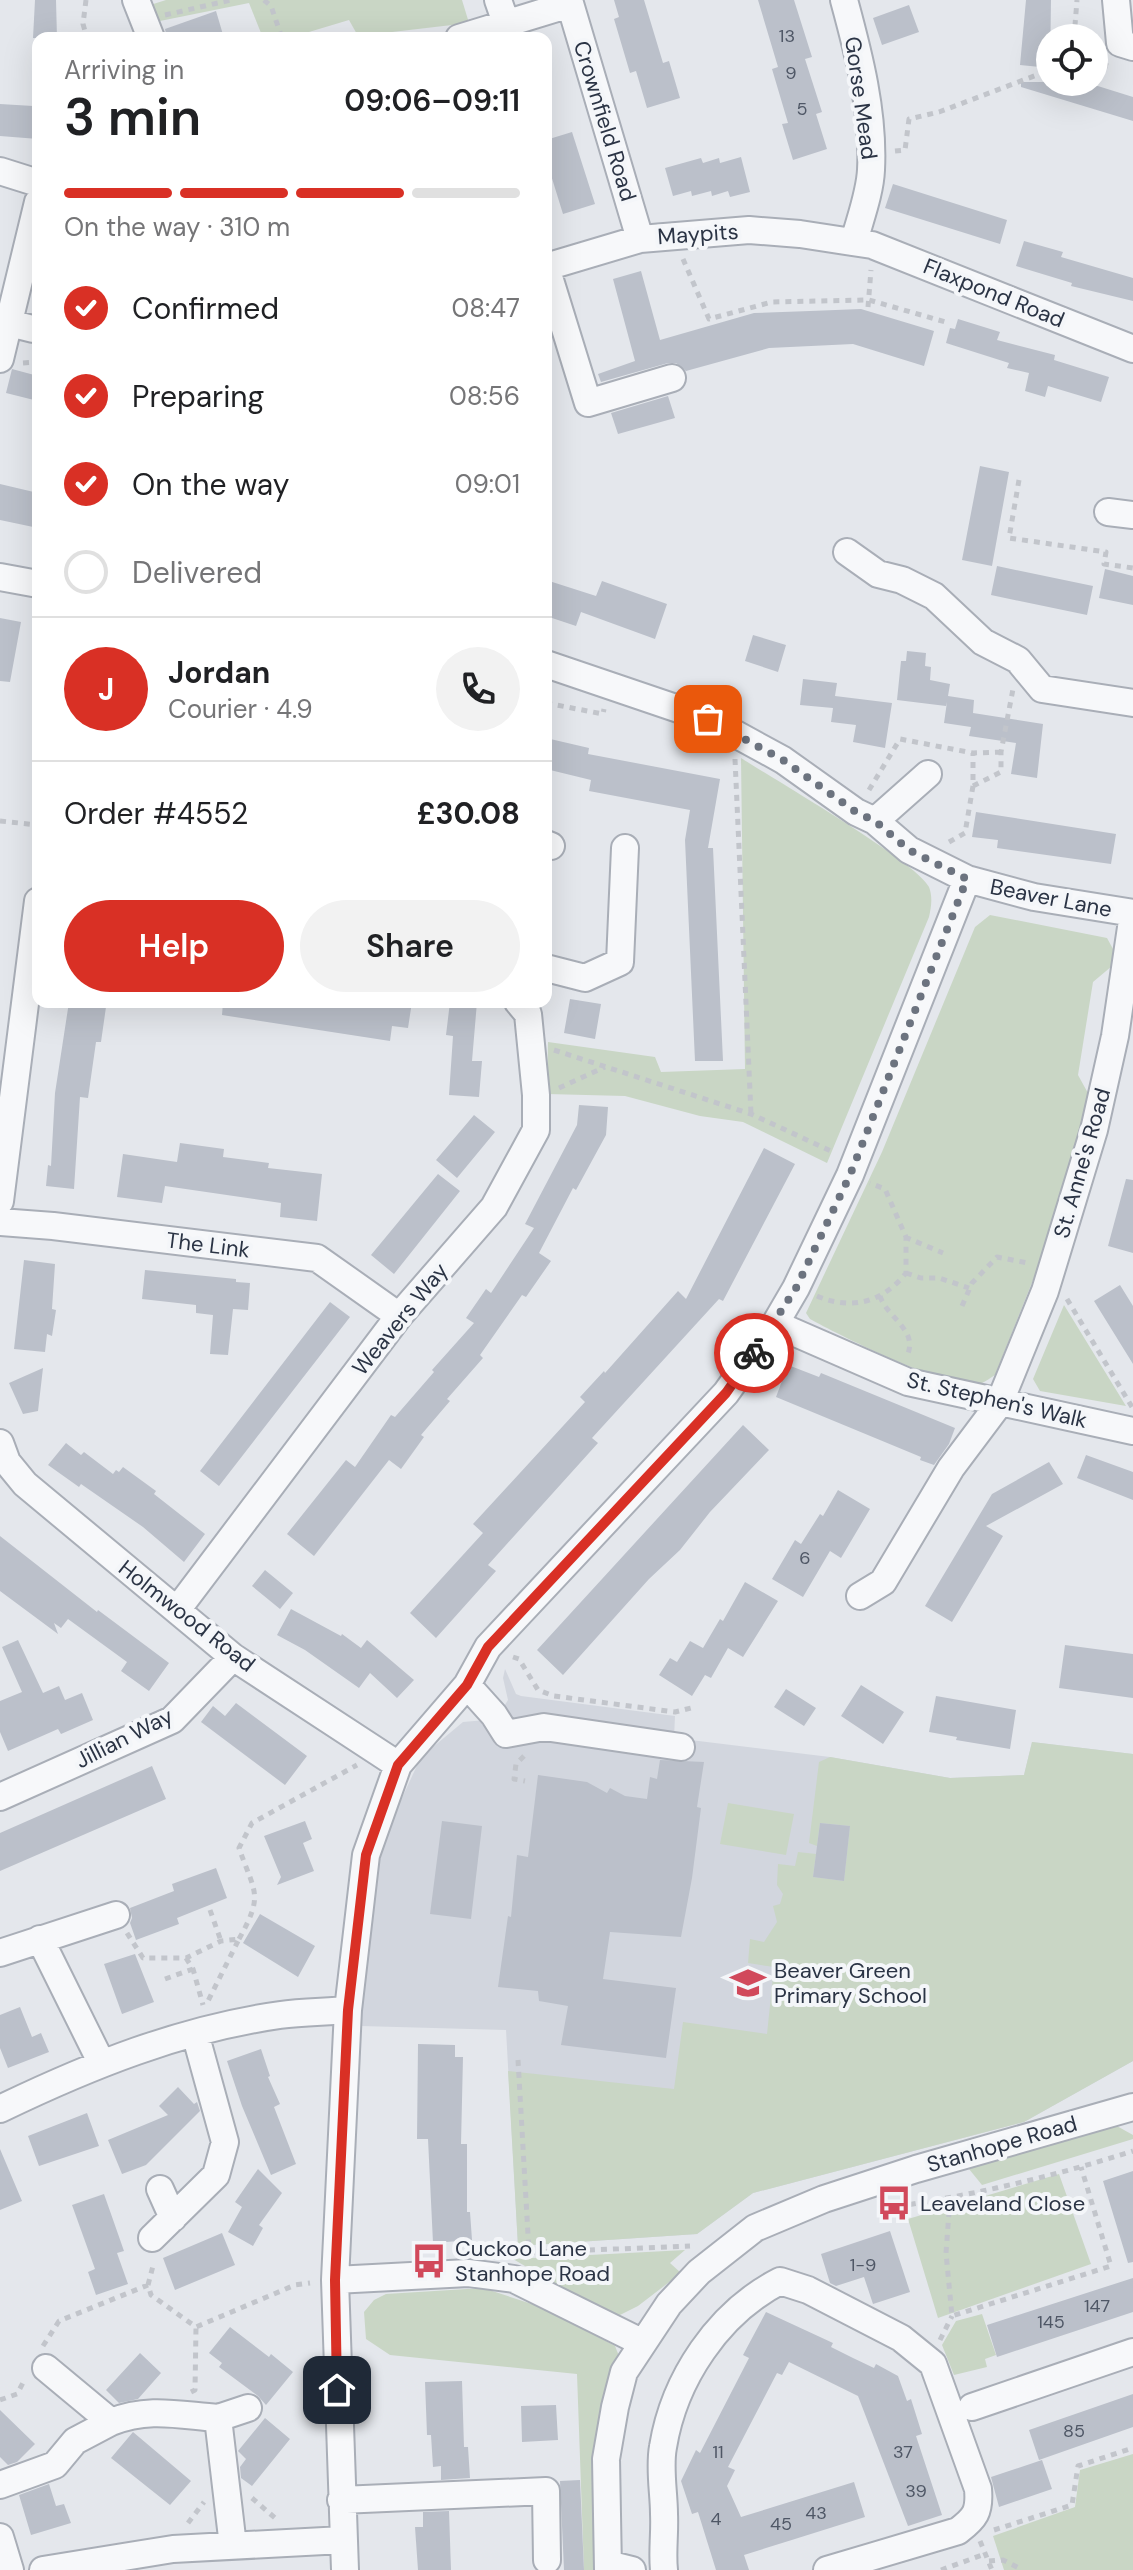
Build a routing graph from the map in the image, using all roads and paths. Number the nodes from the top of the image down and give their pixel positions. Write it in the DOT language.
graph roads {
  1 [pos="86,0"];
  2 [pos="231,0"];
  3 [pos="264,0"];
  4 [pos="844,0"];
  5 [pos="1077,0"];
  6 [pos="1116,0"];
  7 [pos="569,2"];
  8 [pos="502,12"];
  9 [pos="144,20"];
  10 [pos="1075,24"];
  11 [pos="85,32"];
  12 [pos="280,32"];
  13 [pos="469,32"];
  14 [pos="1133,47"];
  15 [pos="1036,75"];
  16 [pos="870,152"];
  17 [pos="0,171"];
  18 [pos="32,181"];
  19 [pos="672,236"];
  20 [pos="640,239"];
  21 [pos="863,244"];
  22 [pos="32,246"];
  23 [pos="552,265"];
  24 [pos="552,286"];
  25 [pos="868,303"];
  26 [pos="949,323"];
  27 [pos="1133,349"];
  28 [pos="0,359"];
  29 [pos="672,378"];
  30 [pos="1019,480"];
  31 [pos="847,552"];
  32 [pos="1133,568"];
  33 [pos="0,577"];
  34 [pos="32,583"];
  35 [pos="1018,660"];
  36 [pos="552,666"];
  37 [pos="1133,703"];
  38 [pos="734,732"];
  39 [pos="973,753"];
  40 [pos="928,774"];
  41 [pos="973,786"];
  42 [pos="0,821"];
  43 [pos="875,821"];
  44 [pos="32,824"];
  45 [pos="625,848"];
  46 [pos="909,850"];
  47 [pos="967,879"];
  48 [pos="1133,914"];
  49 [pos="32,947"];
  50 [pos="552,970"];
  51 [pos="523,1008"];
  52 [pos="530,1042"];
  53 [pos="606,1067"];
  54 [pos="536,1095"];
  55 [pos="751,1114"];
  56 [pos="852,1168"];
  57 [pos="1,1190"];
  58 [pos="0,1222"];
  59 [pos="905,1237"];
  60 [pos="943,1253"];
  61 [pos="1052,1267"];
  62 [pos="906,1273"];
  63 [pos="796,1288"];
  64 [pos="969,1288"];
  65 [pos="880,1296"];
  66 [pos="962,1306"];
  67 [pos="1058,1310"];
  68 [pos="399,1316"];
  69 [pos="775,1324"];
  70 [pos="898,1378"];
  71 [pos="999,1404"];
  72 [pos="1119,1409"];
  73 [pos="1133,1411"];
  74 [pos="1133,1431"];
  75 [pos="2,1457"];
  76 [pos="860,1596"];
  77 [pos="177,1610"];
  78 [pos="503,1654"];
  79 [pos="233,1657"];
  80 [pos="467,1685"];
  81 [pos="691,1708"];
  82 [pos="681,1747"];
  83 [pos="389,1758"];
  84 [pos="0,1797"];
  85 [pos="210,1910"];
  86 [pos="116,1915"];
  87 [pos="40,1939"];
  88 [pos="239,1939"];
  89 [pos="221,1941"];
  90 [pos="0,1953"];
  91 [pos="186,1958"];
  92 [pos="193,1969"];
  93 [pos="165,1979"];
  94 [pos="348,2010"];
  95 [pos="195,2033"];
  96 [pos="518,2060"];
  97 [pos="101,2062"];
  98 [pos="1133,2107"];
  99 [pos="0,2109"];
  100 [pos="1133,2151"];
  101 [pos="1081,2167"];
  102 [pos="160,2189"];
  103 [pos="950,2199"];
  104 [pos="873,2209"];
  105 [pos="173,2218"];
  106 [pos="152,2238"];
  107 [pos="529,2252"];
  108 [pos="514,2253"];
  109 [pos="699,2272"];
  110 [pos="335,2280"];
  111 [pos="196,2327"];
  112 [pos="643,2343"];
  113 [pos="1133,2352"];
  114 [pos="37,2365"];
  115 [pos="0,2400"];
  116 [pos="972,2407"];
  117 [pos="248,2408"];
  118 [pos="172,2413"];
  119 [pos="218,2418"];
  120 [pos="111,2422"];
  121 [pos="1133,2448"];
  122 [pos="0,2485"];
  123 [pos="341,2500"];
  124 [pos="991,2531"];
  125 [pos="978,2535"];
  126 [pos="0,2537"];
  127 [pos="343,2540"];
  128 [pos="233,2546"];
  129 [pos="985,2554"];
  130 [pos="176,2559"];
  131 [pos="547,2560"];
  132 [pos="989,2561"];
  133 [pos="635,2568"];
  134 [pos="1021,2569"];
  135 [pos="10,2570"];
  136 [pos="43,2570"];
  137 [pos="345,2570"];
  138 [pos="827,2570"];
  139 [pos="941,2570"];
  140 [pos="992,2570"];
  1 -- 11 [label="path"];
  2 -- 9 [label="path"];
  3 -- 12 [label="path"];
  4 -- 16 [label="street, Gorse Mead"];
  5 -- 10 [label="path"];
  6 -- 14 [label="street"];
  7 -- 8 [label="street, Crownfield Road"];
  7 -- 20 [label="street, Crownfield Road"];
  8 -- 13 [label="street, Crownfield Road"];
  15 -- 16 [label="path"];
  16 -- 21 [label="street, Gorse Mead"];
  17 -- 18 [label="street"];
  19 -- 20 [label="street, Maypits"];
  19 -- 21 [label="street, Maypits"];
  19 -- 25 [label="path"];
  20 -- 23 [label="street, Maypits"];
  21 -- 25 [label="path"];
  21 -- 27 [label="street, Flaxpond Road"];
  22 -- 28 [label="street"];
  24 -- 29 [label="street"];
  25 -- 26 [label="path"];
  30 -- 32 [label="path"];
  31 -- 35 [label="street"];
  33 -- 34 [label="street"];
  35 -- 37 [label="street"];
  35 -- 41 [label="path"];
  36 -- 38 [label="street, Beaver Lane"];
  38 -- 43 [label="street, Beaver Lane"];
  38 -- 55 [label="path"];
  39 -- 41 [label="path"];
  40 -- 43 [label="street"];
  41 -- 46 [label="path"];
  42 -- 44 [label="path"];
  43 -- 46 [label="street, Beaver Lane"];
  45 -- 50 [label="street"];
  46 -- 47 [label="street, Beaver Lane"];
  47 -- 48 [label="street, Beaver Lane"];
  47 -- 56 [label="street"];
  48 -- 61 [label="street, St. Anne's Road"];
  49 -- 57 [label="street"];
  51 -- 52 [label="street, Weavers Way"];
  52 -- 53 [label="path"];
  52 -- 54 [label="street, Weavers Way"];
  53 -- 54 [label="path"];
  53 -- 55 [label="path"];
  54 -- 68 [label="street, Weavers Way"];
  55 -- 56 [label="path"];
  56 -- 59 [label="path"];
  56 -- 63 [label="street"];
  58 -- 68 [label="street, The Link"];
  59 -- 60 [label="path"];
  59 -- 62 [label="path"];
  61 -- 64 [label="path"];
  61 -- 71 [label="street, St. Anne's Road"];
  62 -- 64 [label="path"];
  62 -- 65 [label="path"];
  63 -- 65 [label="path"];
  63 -- 69 [label="street"];
  64 -- 66 [label="path"];
  65 -- 70 [label="path"];
  67 -- 73 [label="path"];
  68 -- 77 [label="street, Weavers Way"];
  69 -- 70 [label="street, St. Stephen's Walk"];
  69 -- 80 [label="street"];
  70 -- 71 [label="street, St. Stephen's Walk"];
  71 -- 74 [label="street, St. Stephen's Walk"];
  71 -- 76 [label="street, St. Anne's Road"];
  72 -- 73 [label="path"];
  75 -- 77 [label="street, Holmwood Road"];
  77 -- 79 [label="street, Holmwood Road"];
  78 -- 81 [label="path"];
  79 -- 83 [label="street, Holmwood Road"];
  79 -- 84 [label="street, Jillian Way"];
  80 -- 82 [label="street"];
  80 -- 83 [label="street"];
  83 -- 88 [label="path"];
  83 -- 94 [label="street"];
  85 -- 89 [label="path"];
  86 -- 87 [label="street"];
  86 -- 91 [label="path"];
  87 -- 90 [label="street"];
  87 -- 97 [label="street"];
  88 -- 89 [label="path"];
  88 -- 92 [label="path"];
  89 -- 91 [label="path"];
  91 -- 92 [label="path"];
  92 -- 93 [label="path"];
  94 -- 95 [label="street"];
  94 -- 110 [label="street"];
  95 -- 97 [label="street"];
  95 -- 105 [label="street"];
  96 -- 107 [label="path"];
  97 -- 99 [label="street"];
  98 -- 109 [label="street, Stanhope Road"];
  100 -- 101 [label="path"];
  101 -- 103 [label="path"];
  101 -- 103 [label="path"];
  102 -- 105 [label="street"];
  103 -- 104 [label="path"];
  105 -- 106 [label="street"];
  107 -- 108 [label="path"];
  107 -- 109 [label="path"];
  109 -- 112 [label="street, Stanhope Road"];
  110 -- 111 [label="path"];
  110 -- 112 [label="street"];
  110 -- 123 [label="street"];
  111 -- 114 [label="path"];
  111 -- 118 [label="path"];
  112 -- 133 [label="street, Stanhope Road"];
  113 -- 116 [label="street"];
  114 -- 115 [label="path"];
  114 -- 120 [label="street"];
  117 -- 119 [label="street"];
  118 -- 119 [label="street"];
  118 -- 120 [label="street"];
  119 -- 128 [label="street"];
  120 -- 122 [label="street"];
  121 -- 124 [label="path"];
  123 -- 127 [label="street"];
  123 -- 131 [label="street"];
  125 -- 129 [label="path"];
  126 -- 135 [label="street"];
  127 -- 128 [label="street"];
  127 -- 137 [label="street"];
  128 -- 130 [label="street"];
  129 -- 132 [label="path"];
  129 -- 139 [label="path"];
  130 -- 136 [label="street"];
  132 -- 134 [label="path"];
  132 -- 140 [label="path"];
  133 -- 138 [label="street"];
}
